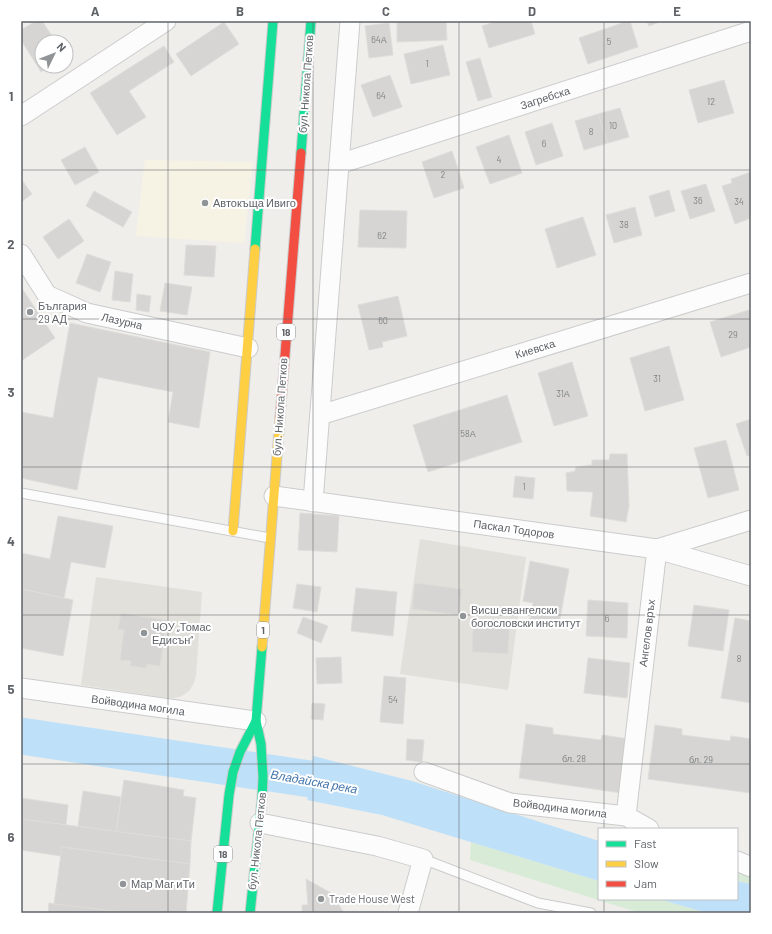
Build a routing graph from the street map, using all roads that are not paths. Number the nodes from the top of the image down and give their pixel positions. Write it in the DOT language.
graph roads {
  1 [pos="166,21"];
  2 [pos="273,21"];
  3 [pos="311,21"];
  4 [pos="350,21"];
  5 [pos="751,31"];
  6 [pos="21,116"];
  7 [pos="339,164"];
  8 [pos="21,254"];
  9 [pos="751,283"];
  10 [pos="248,348"];
  11 [pos="320,415"];
  12 [pos="21,493"];
  13 [pos="274,496"];
  14 [pos="313,502"];
  15 [pos="751,520"];
  16 [pos="233,531"];
  17 [pos="270,538"];
  18 [pos="657,549"];
  19 [pos="751,576"];
  20 [pos="21,688"];
  21 [pos="256,721"];
  22 [pos="424,772"];
  23 [pos="626,816"];
  24 [pos="260,824"];
  25 [pos="647,828"];
  26 [pos="423,859"];
  27 [pos="738,861"];
  28 [pos="751,867"];
  29 [pos="217,913"];
  30 [pos="250,913"];
  31 [pos="408,913"];
  32 [pos="591,913"];
  1 -- 6 [label="street"];
  2 -- 10 [label="main road"];
  3 -- 13 [label="main road, бул. Никола Петков / 18"];
  4 -- 7 [label="street"];
  5 -- 7 [label="street, Загребска"];
  7 -- 11 [label="street"];
  8 -- 10 [label="street, Лазурна"];
  9 -- 11 [label="street, Киевска"];
  10 -- 16 [label="main road"];
  11 -- 14 [label="street"];
  12 -- 16 [label="lane"];
  13 -- 14 [label="street, Паскал Тодоров"];
  13 -- 17 [label="main road, бул. Никола Петков / 18"];
  14 -- 18 [label="street, Паскал Тодоров"];
  15 -- 18 [label="street"];
  16 -- 17 [label="lane"];
  17 -- 21 [label="main road, бул. Никола Петков / 1"];
  18 -- 19 [label="street, Паскал Тодоров"];
  18 -- 23 [label="street, Ангелов връх"];
  20 -- 21 [label="street, Войводина могила"];
  21 -- 24 [label="main road, бул. Никола Петков"];
  21 -- 29 [label="main road, бул. Никола Петков / 18"];
  22 -- 23 [label="street, Войводина могила"];
  23 -- 25 [label="street, Войводина могила"];
  24 -- 26 [label="street"];
  24 -- 30 [label="main road, бул. Никола Петков"];
  26 -- 31 [label="street"];
  26 -- 32 [label="lane"];
  27 -- 28 [label="street"];
}
